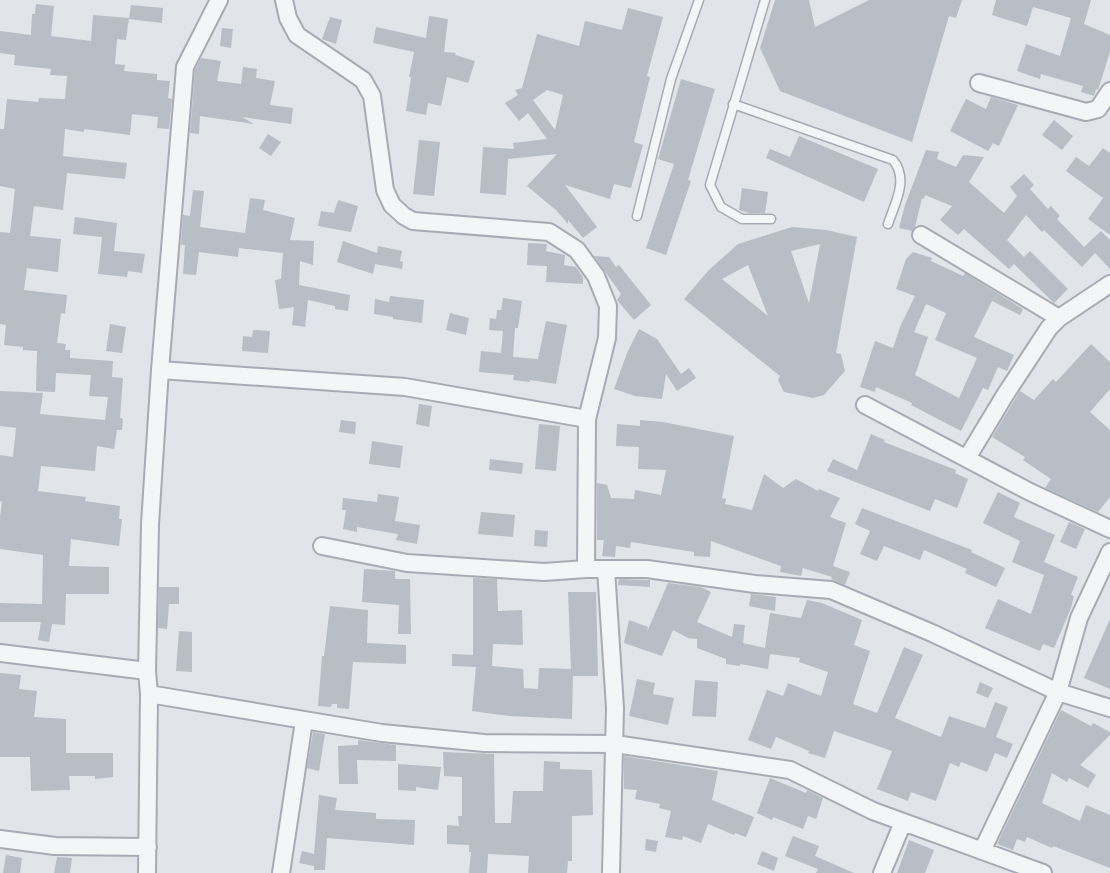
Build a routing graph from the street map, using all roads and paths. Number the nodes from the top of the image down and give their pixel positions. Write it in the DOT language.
graph roads {
  1 [pos="219,0"];
  2 [pos="284,0"];
  3 [pos="699,0"];
  4 [pos="765,0"];
  5 [pos="979,83"];
  6 [pos="1110,91"];
  7 [pos="733,104"];
  8 [pos="637,216"];
  9 [pos="771,219"];
  10 [pos="888,224"];
  11 [pos="921,235"];
  12 [pos="1110,284"];
  13 [pos="1059,318"];
  14 [pos="160,370"];
  15 [pos="865,405"];
  16 [pos="586,419"];
  17 [pos="967,458"];
  18 [pos="1110,530"];
  19 [pos="322,546"];
  20 [pos="1110,552"];
  21 [pos="585,568"];
  22 [pos="606,569"];
  23 [pos="0,653"];
  24 [pos="147,671"];
  25 [pos="1058,692"];
  26 [pos="149,694"];
  27 [pos="1110,708"];
  28 [pos="304,721"];
  29 [pos="615,744"];
  30 [pos="903,822"];
  31 [pos="0,839"];
  32 [pos="148,847"];
  33 [pos="981,851"];
  34 [pos="147,873"];
  35 [pos="281,873"];
  36 [pos="610,873"];
  37 [pos="882,873"];
  38 [pos="1043,873"];
  1 -- 14 [label="street"];
  2 -- 16 [label="street"];
  3 -- 8 [label="lane"];
  4 -- 7 [label="lane"];
  5 -- 6 [label="street"];
  7 -- 9 [label="lane"];
  7 -- 10 [label="lane"];
  11 -- 13 [label="street"];
  12 -- 13 [label="street"];
  13 -- 17 [label="street"];
  14 -- 16 [label="street"];
  14 -- 24 [label="street"];
  15 -- 17 [label="street"];
  16 -- 21 [label="street"];
  17 -- 18 [label="street"];
  19 -- 21 [label="street"];
  20 -- 25 [label="street"];
  21 -- 22 [label="street"];
  22 -- 25 [label="street"];
  22 -- 29 [label="street"];
  23 -- 24 [label="street"];
  24 -- 26 [label="street"];
  25 -- 27 [label="street"];
  25 -- 33 [label="street"];
  26 -- 28 [label="street"];
  26 -- 32 [label="street"];
  28 -- 29 [label="street"];
  28 -- 35 [label="street"];
  29 -- 30 [label="street"];
  29 -- 36 [label="street"];
  30 -- 33 [label="street"];
  30 -- 37 [label="street"];
  31 -- 32 [label="street"];
  32 -- 34 [label="street"];
  33 -- 38 [label="street"];
}
